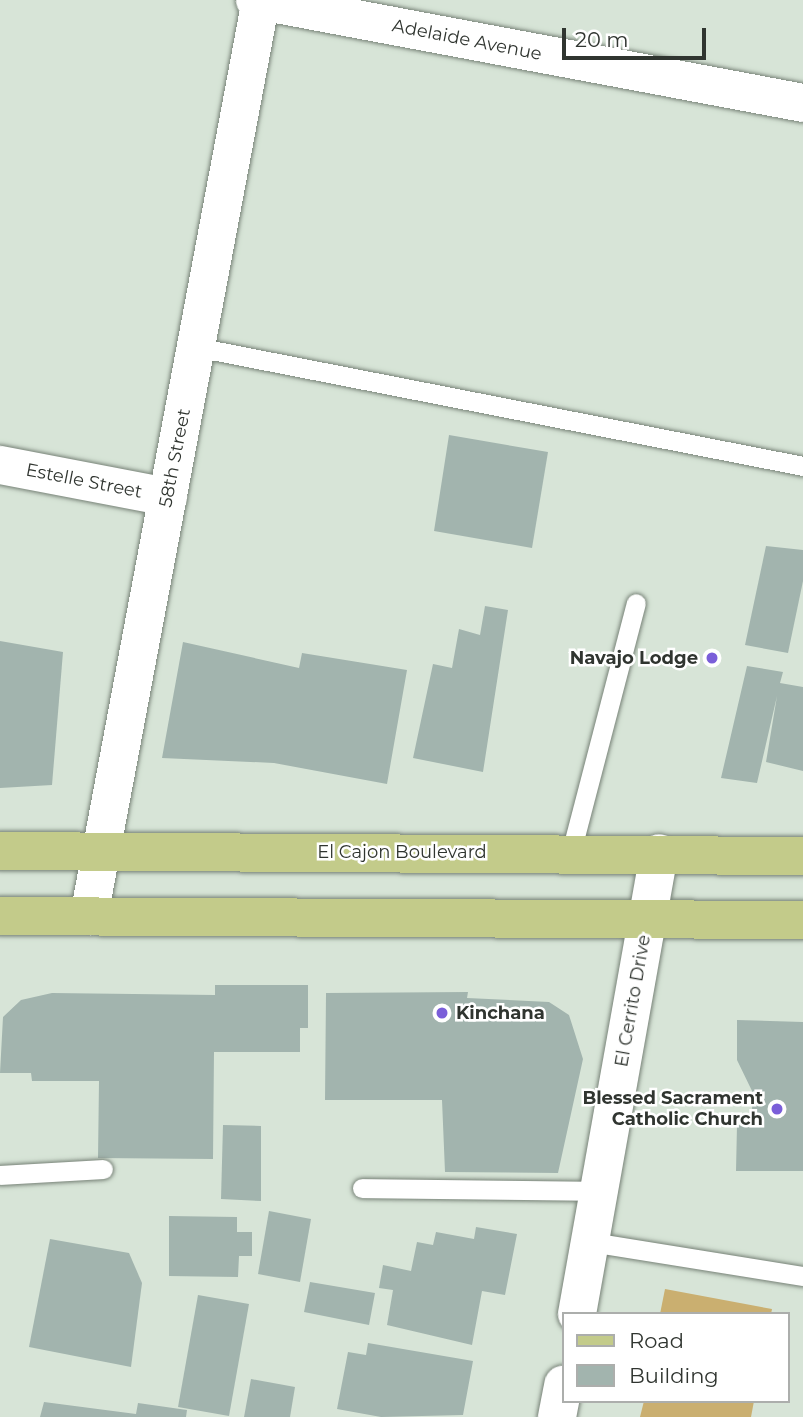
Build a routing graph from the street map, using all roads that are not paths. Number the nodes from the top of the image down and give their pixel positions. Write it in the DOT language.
graph roads {
  1 [pos="259,0"];
  2 [pos="803,103"];
  3 [pos="196,347"];
  4 [pos="0,465"];
  5 [pos="803,466"];
  6 [pos="168,497"];
  7 [pos="636,603"];
  8 [pos="0,851"];
  9 [pos="101,852"];
  10 [pos="571,852"];
  11 [pos="659,853"];
  12 [pos="803,856"];
  13 [pos="0,916"];
  14 [pos="89,916"];
  15 [pos="648,917"];
  16 [pos="803,920"];
  17 [pos="103,1169"];
  18 [pos="0,1175"];
  19 [pos="362,1188"];
  20 [pos="599,1191"];
  21 [pos="591,1242"];
  22 [pos="803,1276"];
  23 [pos="577,1312"];
  24 [pos="562,1390"];
  25 [pos="557,1417"];
  1 -- 2 [label="street, Adelaide Avenue"];
  1 -- 3 [label="street, 58th Street"];
  3 -- 5 [label="lane"];
  3 -- 6 [label="street, 58th Street"];
  4 -- 6 [label="street, Estelle Street"];
  6 -- 9 [label="street, 58th Street"];
  7 -- 10 [label="lane"];
  8 -- 9 [label="main road, El Cajon Boulevard"];
  9 -- 10 [label="main road, El Cajon Boulevard"];
  9 -- 14 [label="street, 58th Street"];
  10 -- 11 [label="main road, El Cajon Boulevard"];
  11 -- 12 [label="main road, El Cajon Boulevard"];
  11 -- 15 [label="street, El Cerrito Drive"];
  13 -- 14 [label="main road"];
  14 -- 15 [label="main road"];
  15 -- 16 [label="main road"];
  15 -- 20 [label="street, El Cerrito Drive"];
  17 -- 18 [label="lane"];
  19 -- 20 [label="lane"];
  20 -- 21 [label="street, El Cerrito Drive"];
  21 -- 22 [label="lane"];
  21 -- 23 [label="street, El Cerrito Drive"];
  24 -- 25 [label="street"];
}
